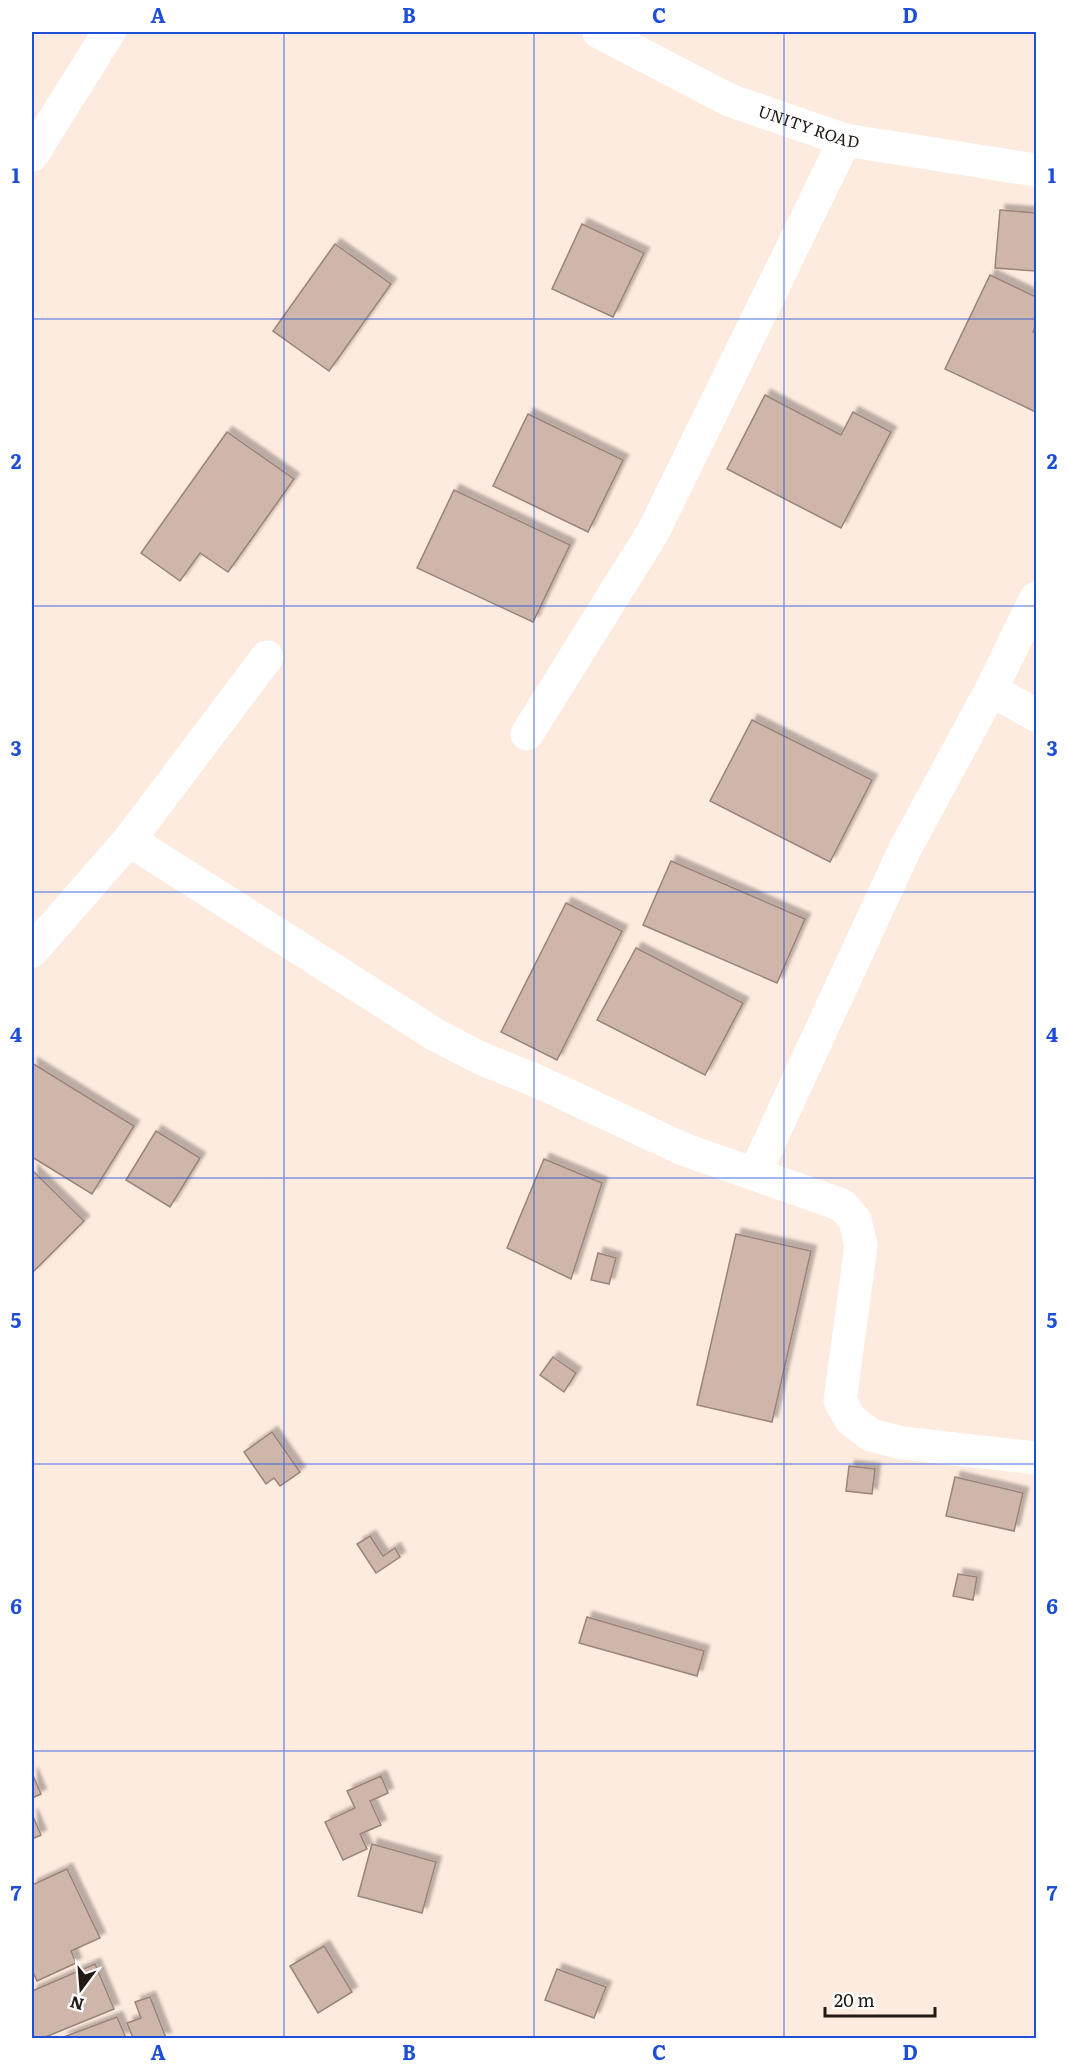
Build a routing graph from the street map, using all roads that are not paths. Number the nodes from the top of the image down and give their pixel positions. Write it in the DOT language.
graph roads {
  1 [pos="109,32"];
  2 [pos="604,33"];
  3 [pos="845,140"];
  4 [pos="32,155"];
  5 [pos="1036,167"];
  6 [pos="1036,598"];
  7 [pos="267,657"];
  8 [pos="991,690"];
  9 [pos="1036,715"];
  10 [pos="527,734"];
  11 [pos="129,840"];
  12 [pos="32,951"];
  13 [pos="755,1173"];
  14 [pos="1036,1458"];
  1 -- 4 [label="street"];
  2 -- 3 [label="street, UNITY ROAD"];
  3 -- 5 [label="street, UNITY ROAD"];
  3 -- 10 [label="street"];
  6 -- 8 [label="street"];
  7 -- 11 [label="street"];
  8 -- 9 [label="street"];
  8 -- 13 [label="street"];
  11 -- 12 [label="street"];
  11 -- 13 [label="street"];
  13 -- 14 [label="street"];
}
